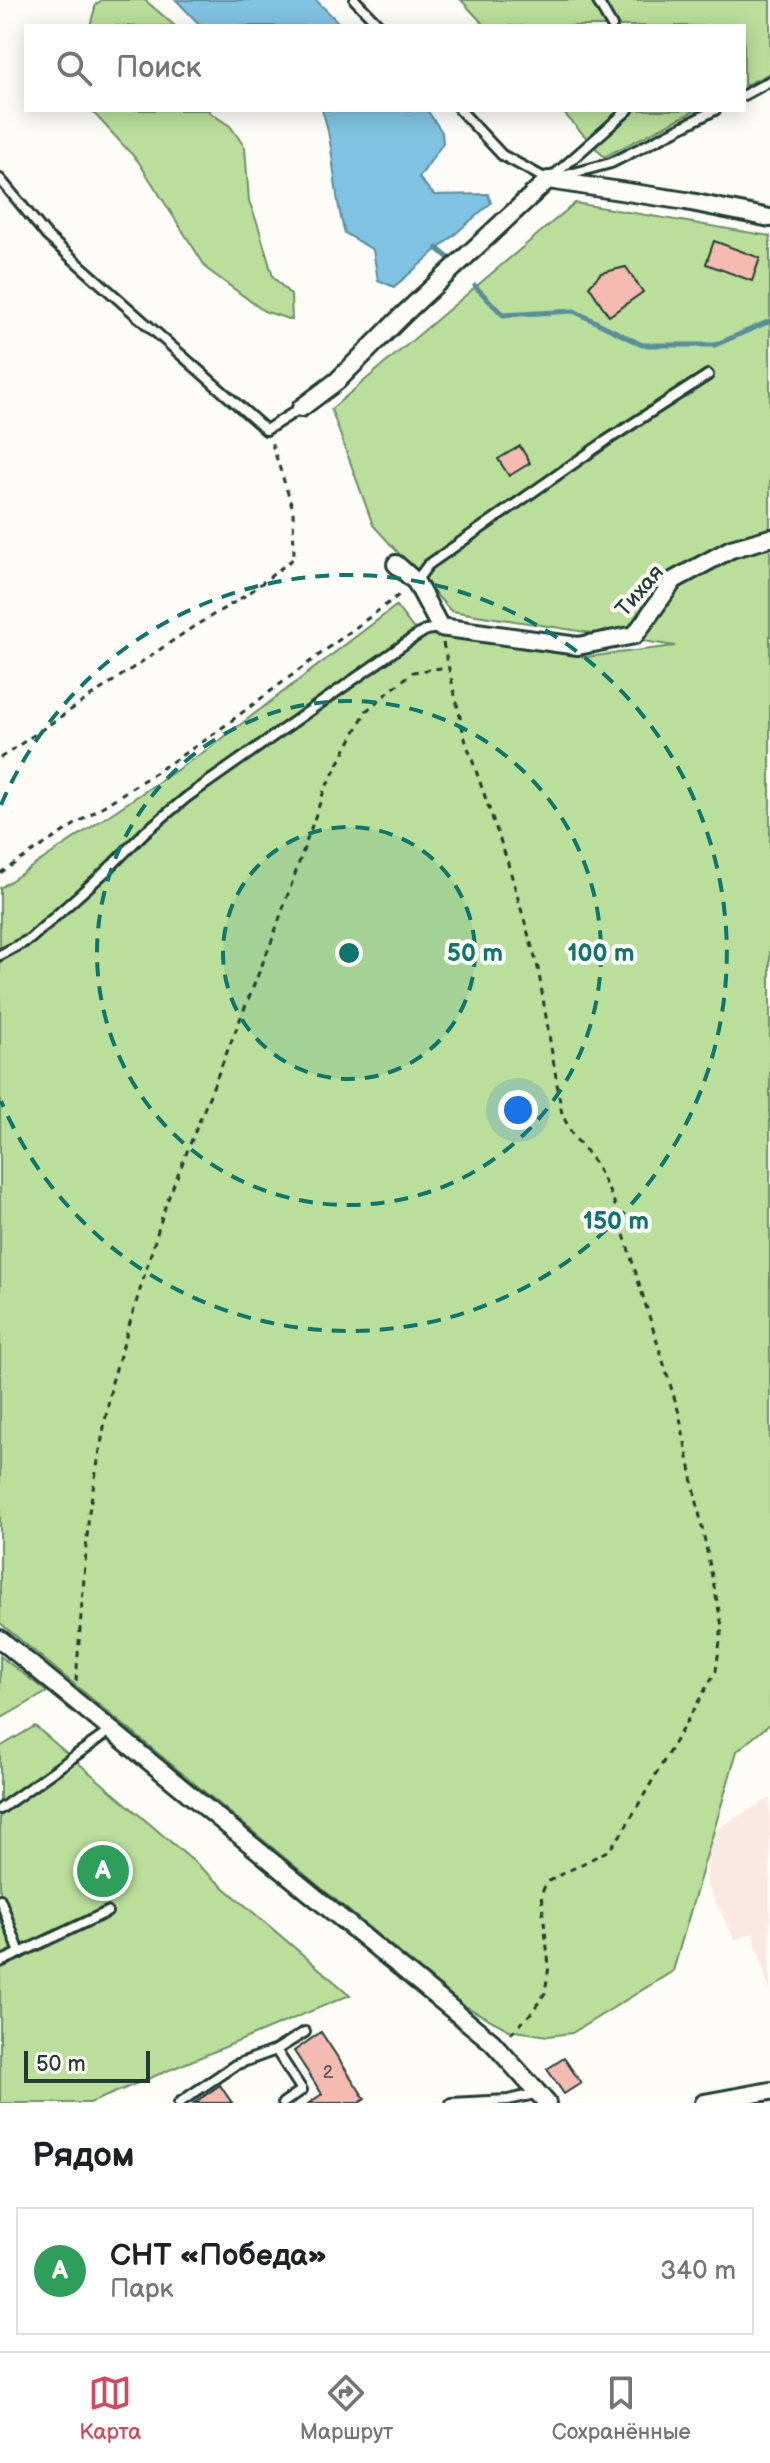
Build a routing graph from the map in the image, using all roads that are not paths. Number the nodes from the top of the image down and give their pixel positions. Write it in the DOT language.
graph roads {
  1 [pos="355,0"];
  2 [pos="597,0"];
  3 [pos="378,24"];
  4 [pos="611,24"];
  5 [pos="770,81"];
  6 [pos="746,94"];
  7 [pos="462,112"];
  8 [pos="626,112"];
  9 [pos="711,112"];
  10 [pos="0,179"];
  11 [pos="548,180"];
  12 [pos="770,218"];
  13 [pos="708,375"];
  14 [pos="301,408"];
  15 [pos="770,538"];
  16 [pos="396,564"];
  17 [pos="416,582"];
  18 [pos="440,627"];
  19 [pos="0,955"];
  20 [pos="0,1639"];
  21 [pos="110,1731"];
  22 [pos="0,1809"];
  23 [pos="0,1899"];
  24 [pos="107,1912"];
  25 [pos="20,1953"];
  26 [pos="0,1962"];
  27 [pos="305,2032"];
  28 [pos="276,2050"];
  29 [pos="770,2091"];
  30 [pos="543,2098"];
  31 [pos="179,2103"];
  32 [pos="283,2103"];
  33 [pos="451,2103"];
  34 [pos="704,2103"];
  1 -- 3 [label="lane"];
  2 -- 4 [label="lane"];
  5 -- 6 [label="lane"];
  7 -- 11 [label="lane"];
  8 -- 11 [label="lane"];
  9 -- 11 [label="lane"];
  10 -- 14 [label="lane"];
  11 -- 12 [label="street"];
  11 -- 14 [label="street"];
  13 -- 17 [label="lane"];
  15 -- 18 [label="street, Тихая"];
  16 -- 17 [label="street"];
  17 -- 18 [label="street"];
  18 -- 19 [label="lane"];
  20 -- 21 [label="street"];
  21 -- 22 [label="lane"];
  21 -- 30 [label="street"];
  23 -- 25 [label="lane"];
  24 -- 25 [label="lane"];
  25 -- 26 [label="lane"];
  27 -- 28 [label="lane"];
  28 -- 31 [label="lane"];
  28 -- 32 [label="lane"];
  29 -- 34 [label="street"];
  30 -- 33 [label="lane"];
}
